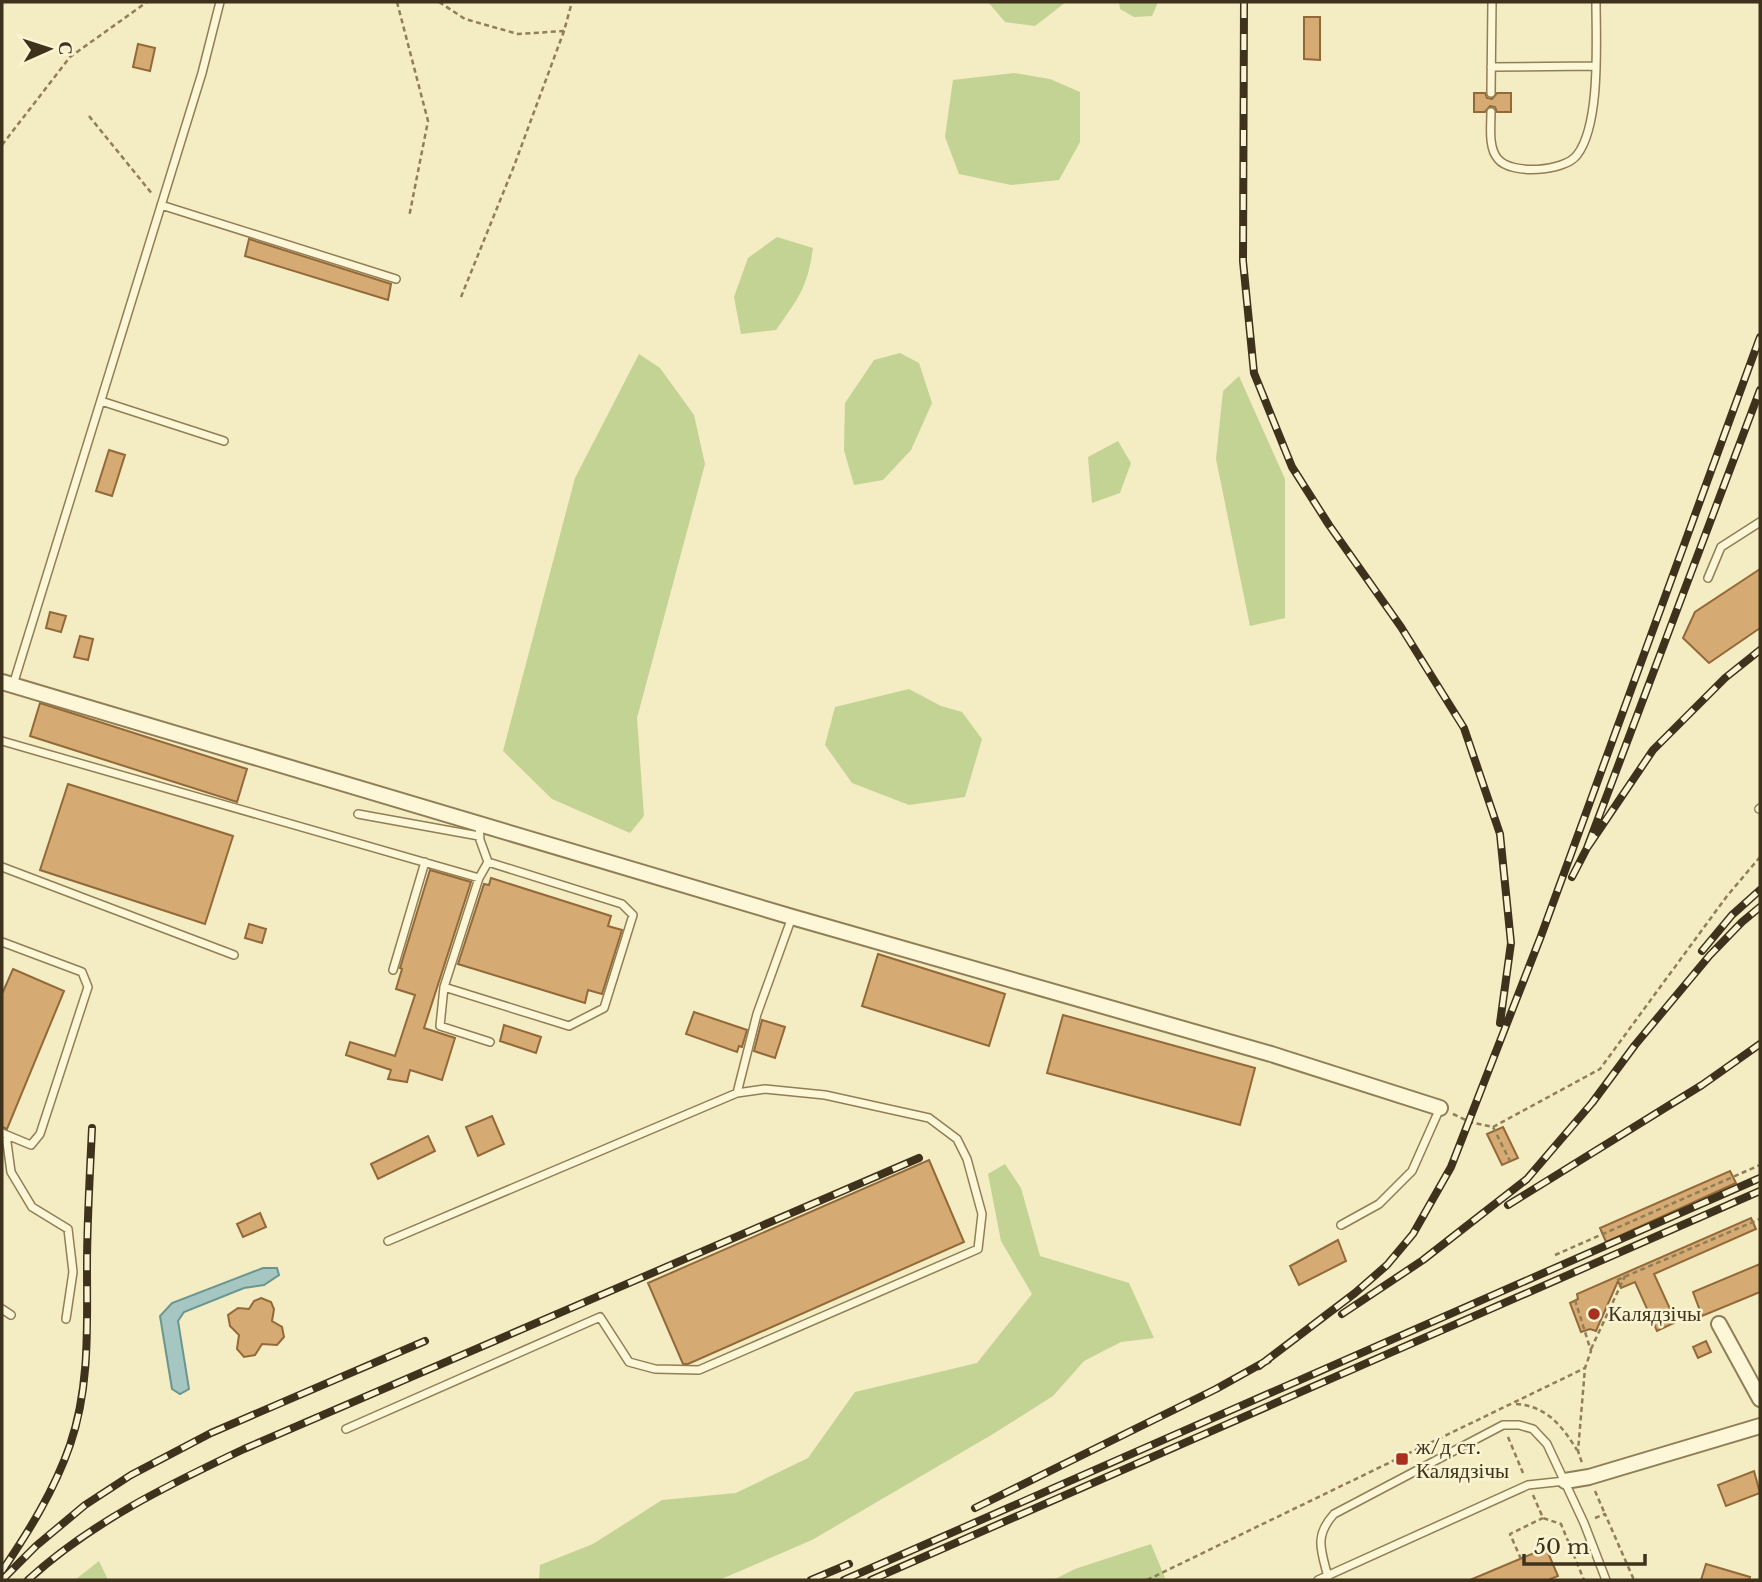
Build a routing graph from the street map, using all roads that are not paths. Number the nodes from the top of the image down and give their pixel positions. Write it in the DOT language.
graph roads {
  1 [pos="220,2"];
  2 [pos="1492,2"];
  3 [pos="1597,2"];
  4 [pos="1596,66"];
  5 [pos="1491,67"];
  6 [pos="1491,93"];
  7 [pos="1491,112"];
  8 [pos="162,205"];
  9 [pos="396,279"];
  10 [pos="101,401"];
  11 [pos="224,441"];
  12 [pos="1760,522"];
  13 [pos="1708,578"];
  14 [pos="7,684"];
  15 [pos="2,741"];
  16 [pos="358,814"];
  17 [pos="479,830"];
  18 [pos="425,862"];
  19 [pos="488,862"];
  20 [pos="2,867"];
  21 [pos="479,878"];
  22 [pos="792,916"];
  23 [pos="2,942"];
  24 [pos="234,955"];
  25 [pos="393,970"];
  26 [pos="444,987"];
  27 [pos="491,1042"];
  28 [pos="737,1093"];
  29 [pos="1440,1108"];
  30 [pos="4,1134"];
  31 [pos="1341,1225"];
  32 [pos="388,1241"];
  33 [pos="2,1309"];
  34 [pos="11,1315"];
  35 [pos="66,1319"];
  36 [pos="1719,1324"];
  37 [pos="1760,1399"];
  38 [pos="1760,1426"];
  39 [pos="346,1429"];
  40 [pos="1565,1482"];
  41 [pos="1328,1577"];
  42 [pos="1318,1580"];
  43 [pos="1606,1580"];
  1 -- 8 [label="lane"];
  2 -- 5 [label="lane"];
  3 -- 4 [label="lane"];
  4 -- 5 [label="lane"];
  4 -- 7 [label="lane"];
  5 -- 6 [label="lane"];
  8 -- 9 [label="lane"];
  8 -- 10 [label="lane"];
  10 -- 11 [label="lane"];
  10 -- 14 [label="lane"];
  12 -- 13 [label="lane"];
  14 -- 17 [label="street"];
  15 -- 18 [label="lane"];
  16 -- 17 [label="lane"];
  17 -- 19 [label="lane"];
  17 -- 22 [label="street"];
  18 -- 21 [label="lane"];
  18 -- 25 [label="lane"];
  19 -- 21 [label="lane"];
  19 -- 26 [label="lane"];
  20 -- 24 [label="lane"];
  21 -- 26 [label="lane"];
  22 -- 28 [label="lane"];
  22 -- 29 [label="street"];
  23 -- 30 [label="lane"];
  26 -- 27 [label="lane"];
  28 -- 32 [label="lane"];
  28 -- 39 [label="lane"];
  29 -- 31 [label="lane"];
  30 -- 35 [label="lane"];
  33 -- 34 [label="lane"];
  36 -- 37 [label="street"];
  38 -- 40 [label="street"];
  40 -- 41 [label="lane"];
  40 -- 41 [label="lane"];
  40 -- 43 [label="lane"];
  41 -- 42 [label="lane"];
}
